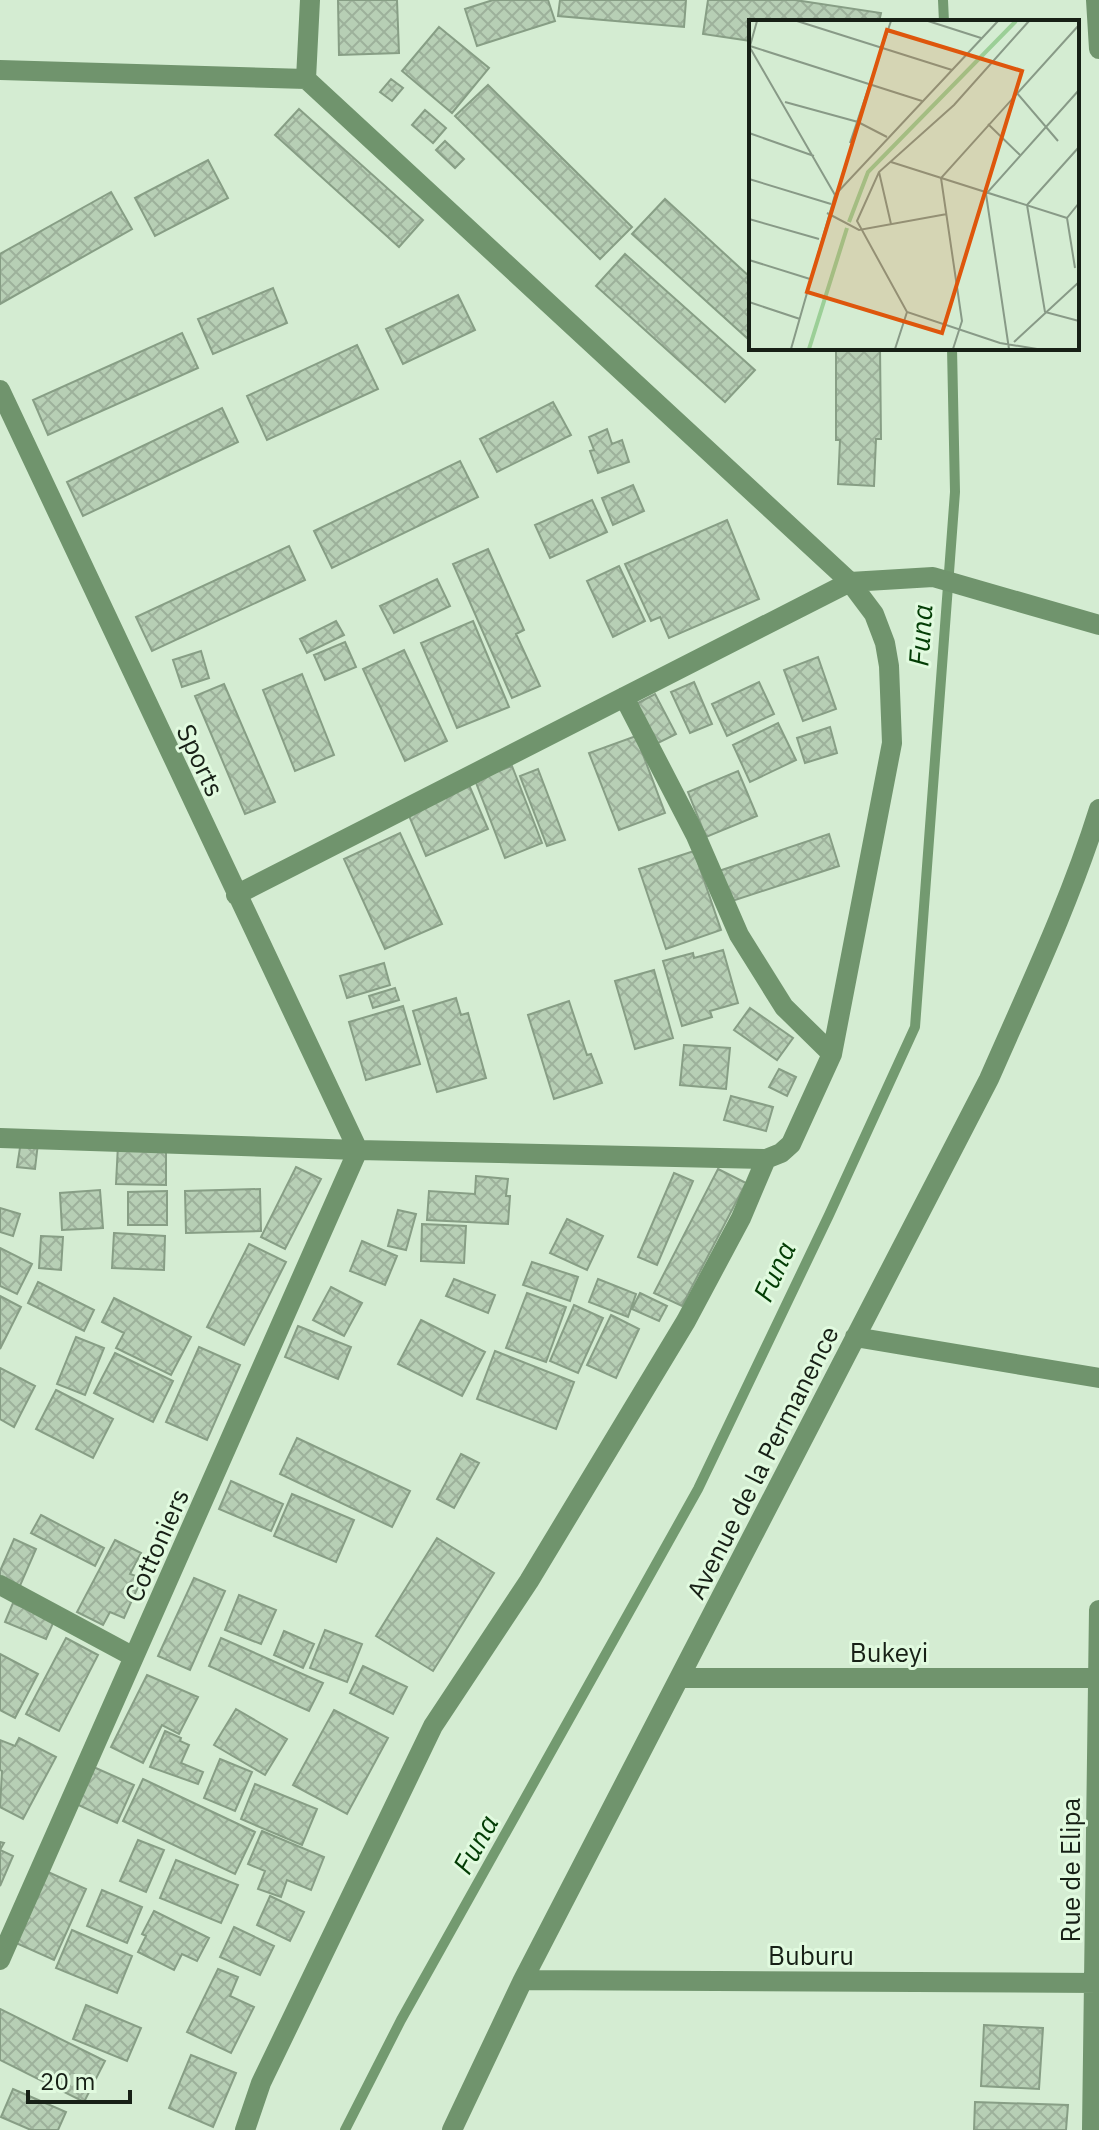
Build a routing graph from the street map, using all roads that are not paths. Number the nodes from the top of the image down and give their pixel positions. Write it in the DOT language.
graph roads {
  1 [pos="310,0"];
  2 [pos="1096,0"];
  3 [pos="1099,49"];
  4 [pos="0,70"];
  5 [pos="306,79"];
  6 [pos="0,390"];
  7 [pos="850,582"];
  8 [pos="1099,625"];
  9 [pos="624,697"];
  10 [pos="1099,809"];
  11 [pos="236,895"];
  12 [pos="832,1054"];
  13 [pos="0,1138"];
  14 [pos="358,1150"];
  15 [pos="766,1159"];
  16 [pos="855,1337"];
  17 [pos="1099,1378"];
  18 [pos="0,1585"];
  19 [pos="1099,1610"];
  20 [pos="134,1657"];
  21 [pos="680,1678"];
  22 [pos="1098,1678"];
  23 [pos="0,1959"];
  24 [pos="523,1980"];
  25 [pos="1097,1983"];
  26 [pos="245,2130"];
  27 [pos="452,2130"];
  28 [pos="1092,2130"];
  1 -- 5 [label="street"];
  2 -- 3 [label="street"];
  4 -- 5 [label="street"];
  5 -- 7 [label="street"];
  6 -- 11 [label="street, Sports"];
  7 -- 8 [label="street"];
  7 -- 9 [label="street"];
  7 -- 12 [label="street"];
  9 -- 11 [label="street"];
  9 -- 12 [label="street"];
  10 -- 16 [label="street, Avenue de la Permanence"];
  11 -- 14 [label="street, Sports"];
  12 -- 15 [label="street"];
  13 -- 14 [label="street"];
  14 -- 15 [label="street"];
  14 -- 20 [label="street, Cottoniers"];
  15 -- 26 [label="street"];
  16 -- 17 [label="street"];
  16 -- 21 [label="street, Avenue de la Permanence"];
  18 -- 20 [label="street"];
  19 -- 22 [label="street, Rue de Elipa"];
  20 -- 23 [label="street, Cottoniers"];
  21 -- 22 [label="street, Bukeyi"];
  21 -- 24 [label="street, Avenue de la Permanence"];
  22 -- 25 [label="street, Rue de Elipa"];
  24 -- 25 [label="street, Buburu"];
  24 -- 27 [label="street, Avenue de la Permanence"];
  25 -- 28 [label="street, Rue de Elipa"];
}
